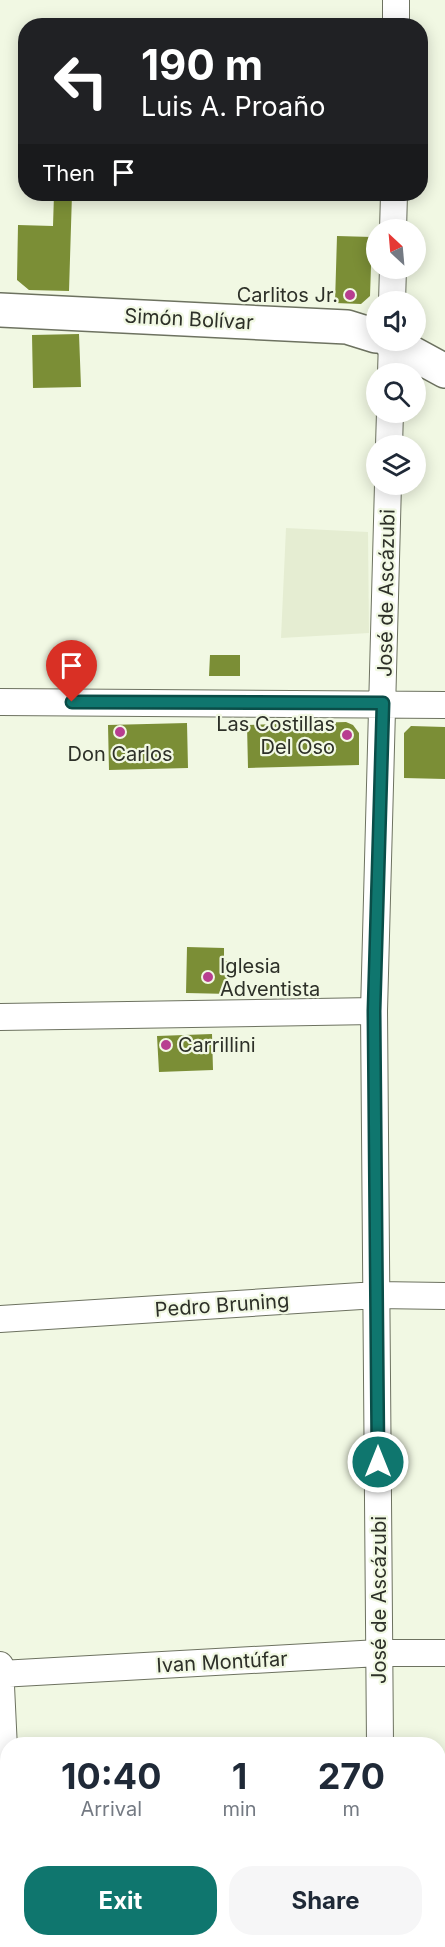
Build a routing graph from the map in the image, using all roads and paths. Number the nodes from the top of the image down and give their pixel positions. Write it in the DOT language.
graph roads {
  1 [pos="396,0"];
  2 [pos="396,18"];
  3 [pos="394,201"];
  4 [pos="393,219"];
  5 [pos="0,309"];
  6 [pos="366,336"];
  7 [pos="399,351"];
  8 [pos="445,371"];
  9 [pos="388,495"];
  10 [pos="0,702"];
  11 [pos="383,703"];
  12 [pos="445,705"];
  13 [pos="374,1011"];
  14 [pos="0,1017"];
  15 [pos="377,1295"];
  16 [pos="445,1296"];
  17 [pos="0,1319"];
  18 [pos="379,1653"];
  19 [pos="445,1653"];
  20 [pos="0,1665"];
  21 [pos="0,1674"];
  22 [pos="3,1737"];
  23 [pos="380,1737"];
  1 -- 2 [label="street"];
  3 -- 4 [label="street"];
  5 -- 6 [label="street, Simón Bolívar"];
  7 -- 8 [label="street, Simón Bolívar"];
  9 -- 11 [label="street, José de Ascázubi"];
  10 -- 11 [label="street"];
  11 -- 12 [label="street"];
  11 -- 13 [label="street, José de Ascázubi"];
  13 -- 14 [label="street"];
  13 -- 15 [label="street, José de Ascázubi"];
  15 -- 16 [label="street, Pedro Bruning"];
  15 -- 17 [label="street, Pedro Bruning"];
  15 -- 18 [label="street, José de Ascázubi"];
  18 -- 19 [label="street, Ivan Montúfar"];
  18 -- 21 [label="street, Ivan Montúfar"];
  18 -- 23 [label="street, José de Ascázubi"];
  20 -- 21 [label="street"];
  21 -- 22 [label="street"];
}
